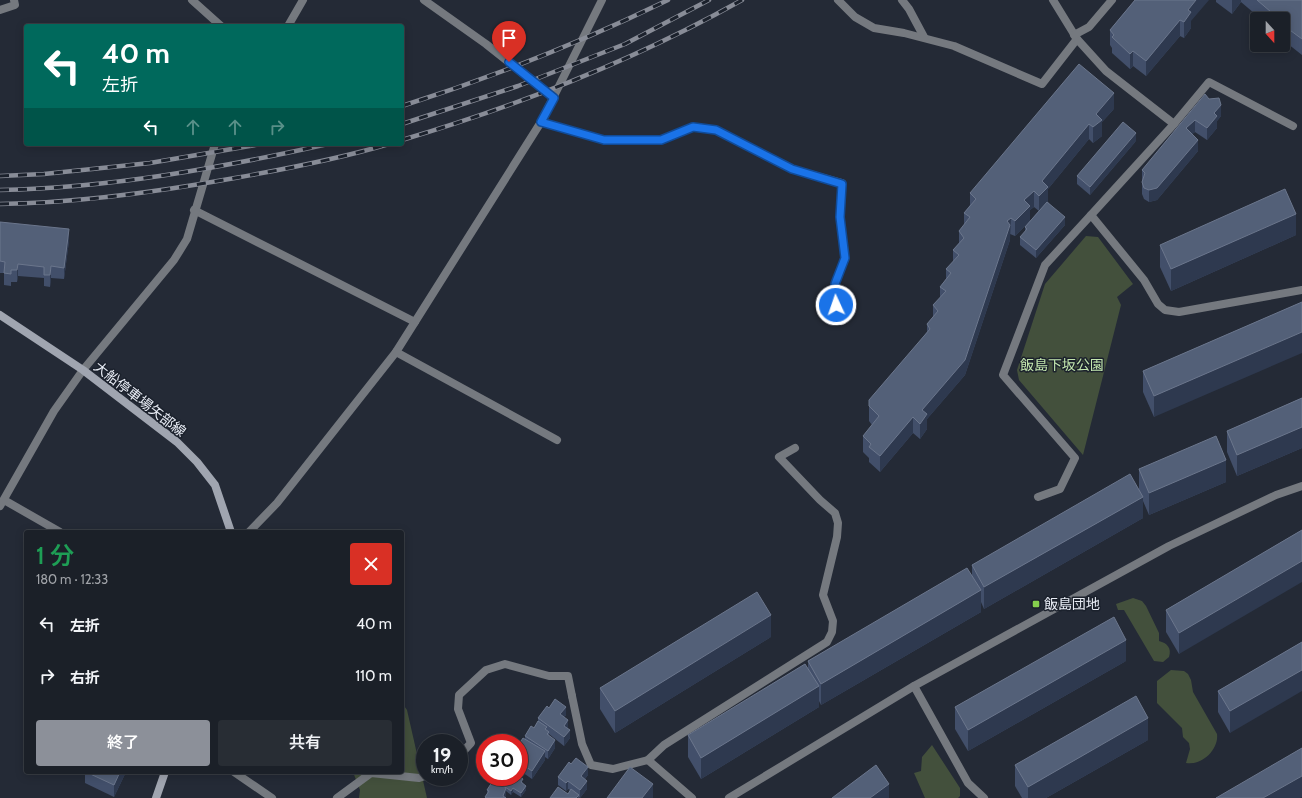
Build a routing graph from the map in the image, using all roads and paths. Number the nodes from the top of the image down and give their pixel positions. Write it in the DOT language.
graph roads {
  1 [pos="14,0"];
  2 [pos="192,0"];
  3 [pos="303,0"];
  4 [pos="424,0"];
  5 [pos="602,0"];
  6 [pos="838,0"];
  7 [pos="902,0"];
  8 [pos="1053,0"];
  9 [pos="1112,0"];
  10 [pos="0,10"];
  11 [pos="219,24"];
  12 [pos="289,24"];
  13 [pos="1076,37"];
  14 [pos="924,38"];
  15 [pos="554,98"];
  16 [pos="541,122"];
  17 [pos="1174,124"];
  18 [pos="1294,126"];
  19 [pos="214,146"];
  20 [pos="194,210"];
  21 [pos="1091,215"];
  22 [pos="1302,290"];
  23 [pos="0,315"];
  24 [pos="842,321"];
  25 [pos="415,322"];
  26 [pos="396,352"];
  27 [pos="83,370"];
  28 [pos="557,440"];
  29 [pos="795,448"];
  30 [pos="1302,486"];
  31 [pos="1038,497"];
  32 [pos="2,503"];
  33 [pos="56,530"];
  34 [pos="230,530"];
  35 [pos="251,530"];
  36 [pos="914,686"];
  37 [pos="468,734"];
  38 [pos="468,735"];
  39 [pos="468,746"];
  40 [pos="648,760"];
  41 [pos="164,774"];
  42 [pos="237,774"];
  43 [pos="369,774"];
  44 [pos="380,774"];
  45 [pos="416,778"];
  46 [pos="156,798"];
  47 [pos="272,798"];
  48 [pos="337,798"];
  49 [pos="692,798"];
  50 [pos="729,798"];
  51 [pos="984,798"];
  1 -- 10 [label="street"];
  2 -- 11 [label="street"];
  3 -- 12 [label="street"];
  4 -- 15 [label="street"];
  5 -- 15 [label="street"];
  6 -- 14 [label="street"];
  7 -- 14 [label="street"];
  8 -- 13 [label="street"];
  9 -- 13 [label="street"];
  13 -- 14 [label="street"];
  13 -- 17 [label="street"];
  15 -- 16 [label="street"];
  16 -- 24 [label="street"];
  16 -- 25 [label="street"];
  17 -- 18 [label="street"];
  17 -- 21 [label="street"];
  19 -- 20 [label="street"];
  20 -- 25 [label="street"];
  20 -- 27 [label="street"];
  21 -- 22 [label="street"];
  21 -- 31 [label="street"];
  23 -- 27 [label="main road, 大船停車場矢部線"];
  25 -- 26 [label="street"];
  26 -- 28 [label="street"];
  26 -- 35 [label="street"];
  27 -- 32 [label="street"];
  27 -- 34 [label="main road, 大船停車場矢部線"];
  29 -- 40 [label="street"];
  30 -- 36 [label="street"];
  32 -- 33 [label="street"];
  36 -- 50 [label="street"];
  36 -- 51 [label="street"];
  37 -- 40 [label="street"];
  38 -- 39 [label="street"];
  40 -- 49 [label="street"];
  41 -- 46 [label="main road"];
  42 -- 47 [label="street"];
  43 -- 48 [label="street"];
  44 -- 45 [label="street"];
}
